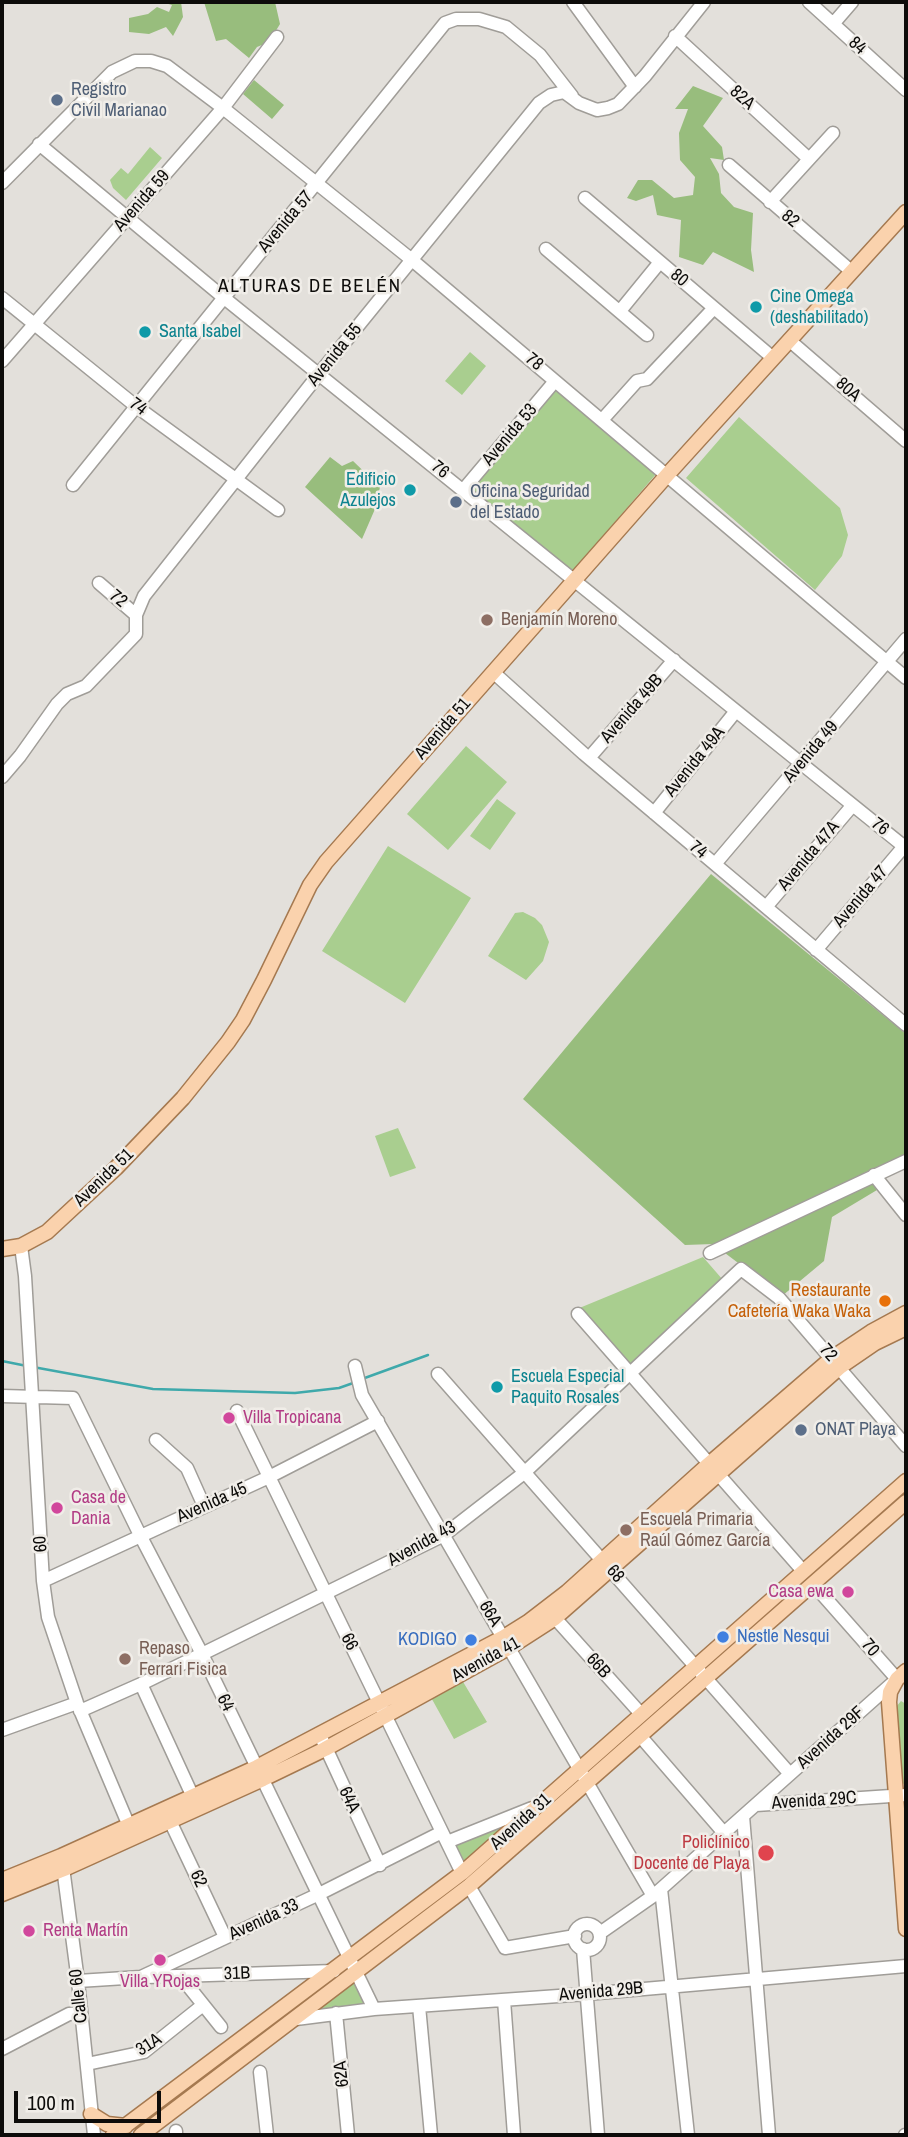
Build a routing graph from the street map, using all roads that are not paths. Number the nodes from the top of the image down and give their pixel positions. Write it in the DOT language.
graph roads {
  1 [pos="573,2"];
  2 [pos="704,2"];
  3 [pos="809,2"];
  4 [pos="852,2"];
  5 [pos="832,24"];
  6 [pos="675,36"];
  7 [pos="277,37"];
  8 [pos="635,87"];
  9 [pos="906,90"];
  10 [pos="572,97"];
  11 [pos="223,108"];
  12 [pos="833,134"];
  13 [pos="39,144"];
  14 [pos="809,159"];
  15 [pos="729,165"];
  16 [pos="2,183"];
  17 [pos="316,185"];
  18 [pos="585,198"];
  19 [pos="770,202"];
  20 [pos="906,212"];
  21 [pos="128,217"];
  22 [pos="546,248"];
  23 [pos="412,260"];
  24 [pos="660,262"];
  25 [pos="852,271"];
  26 [pos="223,297"];
  27 [pos="2,298"];
  28 [pos="715,308"];
  29 [pos="620,311"];
  30 [pos="33,324"];
  31 [pos="648,335"];
  32 [pos="789,340"];
  33 [pos="773,358"];
  34 [pos="2,361"];
  35 [pos="319,374"];
  36 [pos="555,381"];
  37 [pos="137,407"];
  38 [pos="602,420"];
  39 [pos="906,441"];
  40 [pos="668,474"];
  41 [pos="237,480"];
  42 [pos="73,485"];
  43 [pos="464,489"];
  44 [pos="278,510"];
  45 [pos="576,581"];
  46 [pos="99,583"];
  47 [pos="136,615"];
  48 [pos="906,639"];
  49 [pos="674,660"];
  50 [pos="887,662"];
  51 [pos="493,673"];
  52 [pos="906,678"];
  53 [pos="736,711"];
  54 [pos="589,758"];
  55 [pos="800,764"];
  56 [pos="2,777"];
  57 [pos="852,806"];
  58 [pos="654,813"];
  59 [pos="906,846"];
  60 [pos="715,864"];
  61 [pos="766,907"];
  62 [pos="816,950"];
  63 [pos="906,1023"];
  64 [pos="906,1161"];
  65 [pos="874,1175"];
  66 [pos="906,1215"];
  67 [pos="20,1246"];
  68 [pos="2,1249"];
  69 [pos="710,1252"];
  70 [pos="741,1269"];
  71 [pos="906,1304"];
  72 [pos="906,1313"];
  73 [pos="578,1314"];
  74 [pos="882,1326"];
  75 [pos="906,1328"];
  76 [pos="836,1363"];
  77 [pos="355,1366"];
  78 [pos="438,1374"];
  79 [pos="631,1374"];
  80 [pos="2,1396"];
  81 [pos="32,1398"];
  82 [pos="237,1411"];
  83 [pos="378,1421"];
  84 [pos="156,1440"];
  85 [pos="906,1446"];
  86 [pos="713,1469"];
  87 [pos="524,1473"];
  88 [pos="269,1477"];
  89 [pos="906,1481"];
  90 [pos="906,1502"];
  91 [pos="204,1507"];
  92 [pos="140,1535"];
  93 [pos="444,1535"];
  94 [pos="607,1565"];
  95 [pos="803,1572"];
  96 [pos="43,1581"];
  97 [pos="814,1585"];
  98 [pos="324,1594"];
  99 [pos="555,1618"];
  100 [pos="507,1642"];
  101 [pos="202,1654"];
  102 [pos="695,1666"];
  103 [pos="903,1677"];
  104 [pos="707,1678"];
  105 [pos="141,1684"];
  106 [pos="78,1707"];
  107 [pos="383,1708"];
  108 [pos="641,1714"];
  109 [pos="2,1730"];
  110 [pos="641,1737"];
  111 [pos="323,1742"];
  112 [pos="579,1770"];
  113 [pos="260,1773"];
  114 [pos="790,1774"];
  115 [pos="587,1784"];
  116 [pos="902,1795"];
  117 [pos="192,1797"];
  118 [pos="539,1805"];
  119 [pos="756,1805"];
  120 [pos="743,1816"];
  121 [pos="170,1821"];
  122 [pos="129,1826"];
  123 [pos="724,1833"];
  124 [pos="444,1837"];
  125 [pos="63,1863"];
  126 [pos="380,1865"];
  127 [pos="2,1880"];
  128 [pos="465,1880"];
  129 [pos="657,1893"];
  130 [pos="2,1894"];
  131 [pos="319,1894"];
  132 [pos="906,1929"];
  133 [pos="600,1933"];
  134 [pos="575,1936"];
  135 [pos="225,1937"];
  136 [pos="583,1949"];
  137 [pos="353,1966"];
  138 [pos="906,1966"];
  139 [pos="334,1971"];
  140 [pos="141,1977"];
  141 [pos="181,1977"];
  142 [pos="757,1978"];
  143 [pos="78,1981"];
  144 [pos="673,1986"];
  145 [pos="587,1994"];
  146 [pos="504,2000"];
  147 [pos="203,2005"];
  148 [pos="419,2006"];
  149 [pos="374,2009"];
  150 [pos="81,2013"];
  151 [pos="337,2013"];
  152 [pos="296,2019"];
  153 [pos="221,2027"];
  154 [pos="2,2049"];
  155 [pos="86,2064"];
  156 [pos="260,2072"];
  157 [pos="91,2114"];
  158 [pos="126,2126"];
  159 [pos="94,2135"];
  160 [pos="113,2135"];
  161 [pos="141,2135"];
  162 [pos="267,2135"];
  163 [pos="348,2135"];
  164 [pos="431,2135"];
  165 [pos="514,2135"];
  166 [pos="598,2135"];
  167 [pos="688,2135"];
  168 [pos="769,2135"];
  1 -- 8 [label="street"];
  2 -- 6 [label="street, Avenida 55"];
  3 -- 5 [label="street, 84"];
  4 -- 5 [label="street"];
  5 -- 9 [label="street, 84"];
  6 -- 8 [label="street, Avenida 55"];
  6 -- 14 [label="street, 82A"];
  7 -- 11 [label="street, Avenida 59"];
  8 -- 10 [label="street, Avenida 55"];
  10 -- 17 [label="street, Avenida 57"];
  10 -- 23 [label="street, Avenida 55"];
  11 -- 13 [label="street, 78"];
  11 -- 17 [label="street, 78"];
  11 -- 21 [label="street, Avenida 59"];
  12 -- 14 [label="street"];
  13 -- 16 [label="street"];
  13 -- 21 [label="street, 76"];
  14 -- 19 [label="street"];
  15 -- 19 [label="street, 82"];
  17 -- 23 [label="street, 78"];
  17 -- 26 [label="street, Avenida 57"];
  18 -- 24 [label="street, 80"];
  19 -- 25 [label="street, 82"];
  20 -- 25 [label="main road, Avenida 51"];
  21 -- 26 [label="street, 76"];
  21 -- 30 [label="street, Avenida 59"];
  22 -- 29 [label="street"];
  23 -- 35 [label="street, Avenida 55"];
  23 -- 36 [label="street, 78"];
  24 -- 28 [label="street, 80"];
  24 -- 29 [label="street"];
  25 -- 32 [label="main road, Avenida 51"];
  26 -- 35 [label="street, 76"];
  26 -- 37 [label="street, Avenida 57"];
  27 -- 30 [label="street, 74"];
  28 -- 33 [label="street, 80"];
  28 -- 38 [label="street"];
  29 -- 31 [label="street"];
  30 -- 34 [label="street, Avenida 59"];
  30 -- 37 [label="street, 74"];
  32 -- 33 [label="main road, Avenida 51"];
  32 -- 39 [label="street, 80A"];
  33 -- 40 [label="main road, Avenida 51"];
  35 -- 41 [label="street, Avenida 55"];
  35 -- 43 [label="street, 76"];
  36 -- 38 [label="street, 78"];
  36 -- 43 [label="street, Avenida 53"];
  37 -- 41 [label="street, 74"];
  37 -- 42 [label="street, Avenida 57"];
  38 -- 40 [label="street, 78"];
  40 -- 45 [label="main road, Avenida 51"];
  40 -- 50 [label="street, 78"];
  41 -- 44 [label="street, 74"];
  41 -- 47 [label="street, Avenida 55"];
  43 -- 45 [label="street, 76"];
  45 -- 49 [label="street, 76"];
  45 -- 51 [label="main road, Avenida 51"];
  46 -- 47 [label="street, 72"];
  47 -- 56 [label="street, Avenida 55"];
  48 -- 50 [label="street, Avenida 49"];
  49 -- 53 [label="street, 76"];
  49 -- 54 [label="street, Avenida 49B"];
  50 -- 52 [label="street, 78"];
  50 -- 55 [label="street, Avenida 49"];
  51 -- 54 [label="street, 74"];
  51 -- 67 [label="main road, Avenida 51"];
  53 -- 55 [label="street, 76"];
  53 -- 58 [label="street, Avenida 49A"];
  54 -- 58 [label="street, 74"];
  55 -- 57 [label="street, 76"];
  55 -- 60 [label="street, Avenida 49"];
  57 -- 59 [label="street, 76"];
  57 -- 61 [label="street, Avenida 47A"];
  58 -- 60 [label="street, 74"];
  59 -- 62 [label="street, Avenida 47"];
  60 -- 61 [label="street, 74"];
  61 -- 62 [label="street, 74"];
  62 -- 63 [label="street, 74"];
  64 -- 65 [label="street"];
  65 -- 66 [label="street"];
  65 -- 69 [label="street"];
  67 -- 68 [label="main road, Avenida 51"];
  67 -- 81 [label="street, 60"];
  70 -- 76 [label="street, 72"];
  70 -- 79 [label="street, Avenida 43"];
  71 -- 74 [label="street"];
  72 -- 74 [label="main road, Avenida 41"];
  73 -- 79 [label="street"];
  74 -- 76 [label="main road, Avenida 41"];
  75 -- 76 [label="main road, Avenida 41"];
  76 -- 85 [label="street, 72"];
  76 -- 86 [label="main road, Avenida 41"];
  77 -- 83 [label="street, 66A"];
  78 -- 87 [label="street, 68"];
  79 -- 86 [label="street"];
  79 -- 87 [label="street, Avenida 43"];
  80 -- 81 [label="street"];
  81 -- 92 [label="street, 64"];
  81 -- 96 [label="street, 60"];
  82 -- 88 [label="street, 66"];
  83 -- 88 [label="street, Avenida 45"];
  83 -- 93 [label="street, 66A"];
  84 -- 91 [label="street"];
  86 -- 94 [label="main road, Avenida 41"];
  86 -- 95 [label="street"];
  87 -- 93 [label="street, Avenida 43"];
  87 -- 94 [label="street, 68"];
  88 -- 91 [label="street, Avenida 45"];
  88 -- 98 [label="street, 66"];
  89 -- 95 [label="main road, Avenida 31"];
  90 -- 97 [label="main road, Avenida 31"];
  91 -- 92 [label="street, Avenida 45"];
  92 -- 96 [label="street, Avenida 45"];
  92 -- 101 [label="street, 64"];
  93 -- 98 [label="street, Avenida 43"];
  93 -- 100 [label="street, 66A"];
  94 -- 99 [label="main road, Avenida 41"];
  94 -- 100 [label="main road, Avenida 41"];
  94 -- 102 [label="street, 68"];
  95 -- 102 [label="main road, Avenida 31"];
  96 -- 106 [label="street, 60"];
  97 -- 103 [label="street, 70"];
  97 -- 104 [label="main road, Avenida 31"];
  98 -- 101 [label="street, Avenida 43"];
  98 -- 107 [label="street, 66"];
  99 -- 100 [label="main road, Avenida 41"];
  99 -- 108 [label="street, 66B"];
  100 -- 107 [label="main road, Avenida 41"];
  100 -- 112 [label="street, 66A"];
  101 -- 105 [label="street, Avenida 43"];
  101 -- 113 [label="street, 64"];
  102 -- 104 [label="street, 68"];
  102 -- 108 [label="main road, Avenida 31"];
  103 -- 114 [label="street, Avenida 29F"];
  103 -- 116 [label="main road"];
  104 -- 110 [label="main road, Avenida 31"];
  104 -- 114 [label="street, 68"];
  105 -- 106 [label="street, Avenida 43"];
  105 -- 117 [label="street"];
  106 -- 109 [label="street, Avenida 43"];
  106 -- 122 [label="street, 60"];
  107 -- 111 [label="main road, Avenida 41"];
  107 -- 124 [label="street, 66"];
  108 -- 112 [label="main road, Avenida 31"];
  110 -- 115 [label="main road, Avenida 31"];
  110 -- 123 [label="street"];
  111 -- 113 [label="main road, Avenida 41"];
  111 -- 126 [label="street, 64A"];
  112 -- 115 [label="street, 66A"];
  112 -- 118 [label="main road, Avenida 31"];
  113 -- 117 [label="main road, Avenida 41"];
  113 -- 121 [label="main road, Avenida 41"];
  113 -- 131 [label="street, 64"];
  114 -- 119 [label="street, Avenida 29F"];
  115 -- 128 [label="main road, Avenida 31"];
  115 -- 129 [label="street, 66A"];
  116 -- 119 [label="street, Avenida 29C"];
  116 -- 132 [label="main road"];
  117 -- 122 [label="main road, Avenida 41"];
  118 -- 124 [label="street, Avenida 33"];
  118 -- 128 [label="main road, Avenida 31"];
  119 -- 120 [label="street, Avenida 29C"];
  120 -- 123 [label="street, Avenida 29C"];
  120 -- 142 [label="street"];
  121 -- 125 [label="main road, Avenida 41"];
  121 -- 135 [label="street, 62"];
  122 -- 125 [label="main road, Avenida 41"];
  123 -- 129 [label="street, Avenida 29C"];
  124 -- 126 [label="street, Avenida 33"];
  124 -- 128 [label="street, 66"];
  125 -- 127 [label="main road, Avenida 41"];
  125 -- 130 [label="main road, Avenida 41"];
  125 -- 143 [label="street, Calle 60"];
  126 -- 131 [label="street, Avenida 33"];
  128 -- 134 [label="street, 66"];
  128 -- 137 [label="main road, Avenida 31"];
  129 -- 133 [label="street, Avenida 29C"];
  129 -- 144 [label="street, 66A"];
  131 -- 135 [label="street, Avenida 33"];
  131 -- 137 [label="street, 64"];
  133 -- 134 [label="street"];
  133 -- 136 [label="street"];
  134 -- 136 [label="street"];
  135 -- 140 [label="street, Avenida 33"];
  136 -- 145 [label="street"];
  137 -- 139 [label="main road, Avenida 31"];
  137 -- 149 [label="street, 64"];
  137 -- 152 [label="main road, Avenida 31"];
  138 -- 142 [label="street, Avenida 29B"];
  139 -- 141 [label="street, 31B"];
  139 -- 158 [label="main road, Avenida 31"];
  140 -- 141 [label="street, 31B"];
  140 -- 143 [label="street, Avenida 33"];
  141 -- 147 [label="street"];
  142 -- 144 [label="street, Avenida 29B"];
  142 -- 168 [label="street"];
  143 -- 150 [label="street, Calle 60"];
  144 -- 145 [label="street, Avenida 29B"];
  144 -- 167 [label="street, 66A"];
  145 -- 146 [label="street, Avenida 29B"];
  145 -- 166 [label="street"];
  146 -- 148 [label="street, Avenida 29B"];
  146 -- 165 [label="street"];
  147 -- 153 [label="street"];
  147 -- 155 [label="street, 31A"];
  148 -- 149 [label="street, Avenida 29B"];
  148 -- 164 [label="street"];
  149 -- 151 [label="street, Avenida 29B"];
  150 -- 154 [label="street"];
  150 -- 155 [label="street, Calle 60"];
  151 -- 152 [label="street, Avenida 29B"];
  151 -- 163 [label="street, 62A"];
  152 -- 161 [label="main road, Avenida 31"];
  155 -- 157 [label="street, Calle 60"];
  156 -- 162 [label="street"];
  157 -- 158 [label="main road"];
  157 -- 159 [label="street, Calle 60"];
  158 -- 160 [label="main road, Avenida 31"];
}
